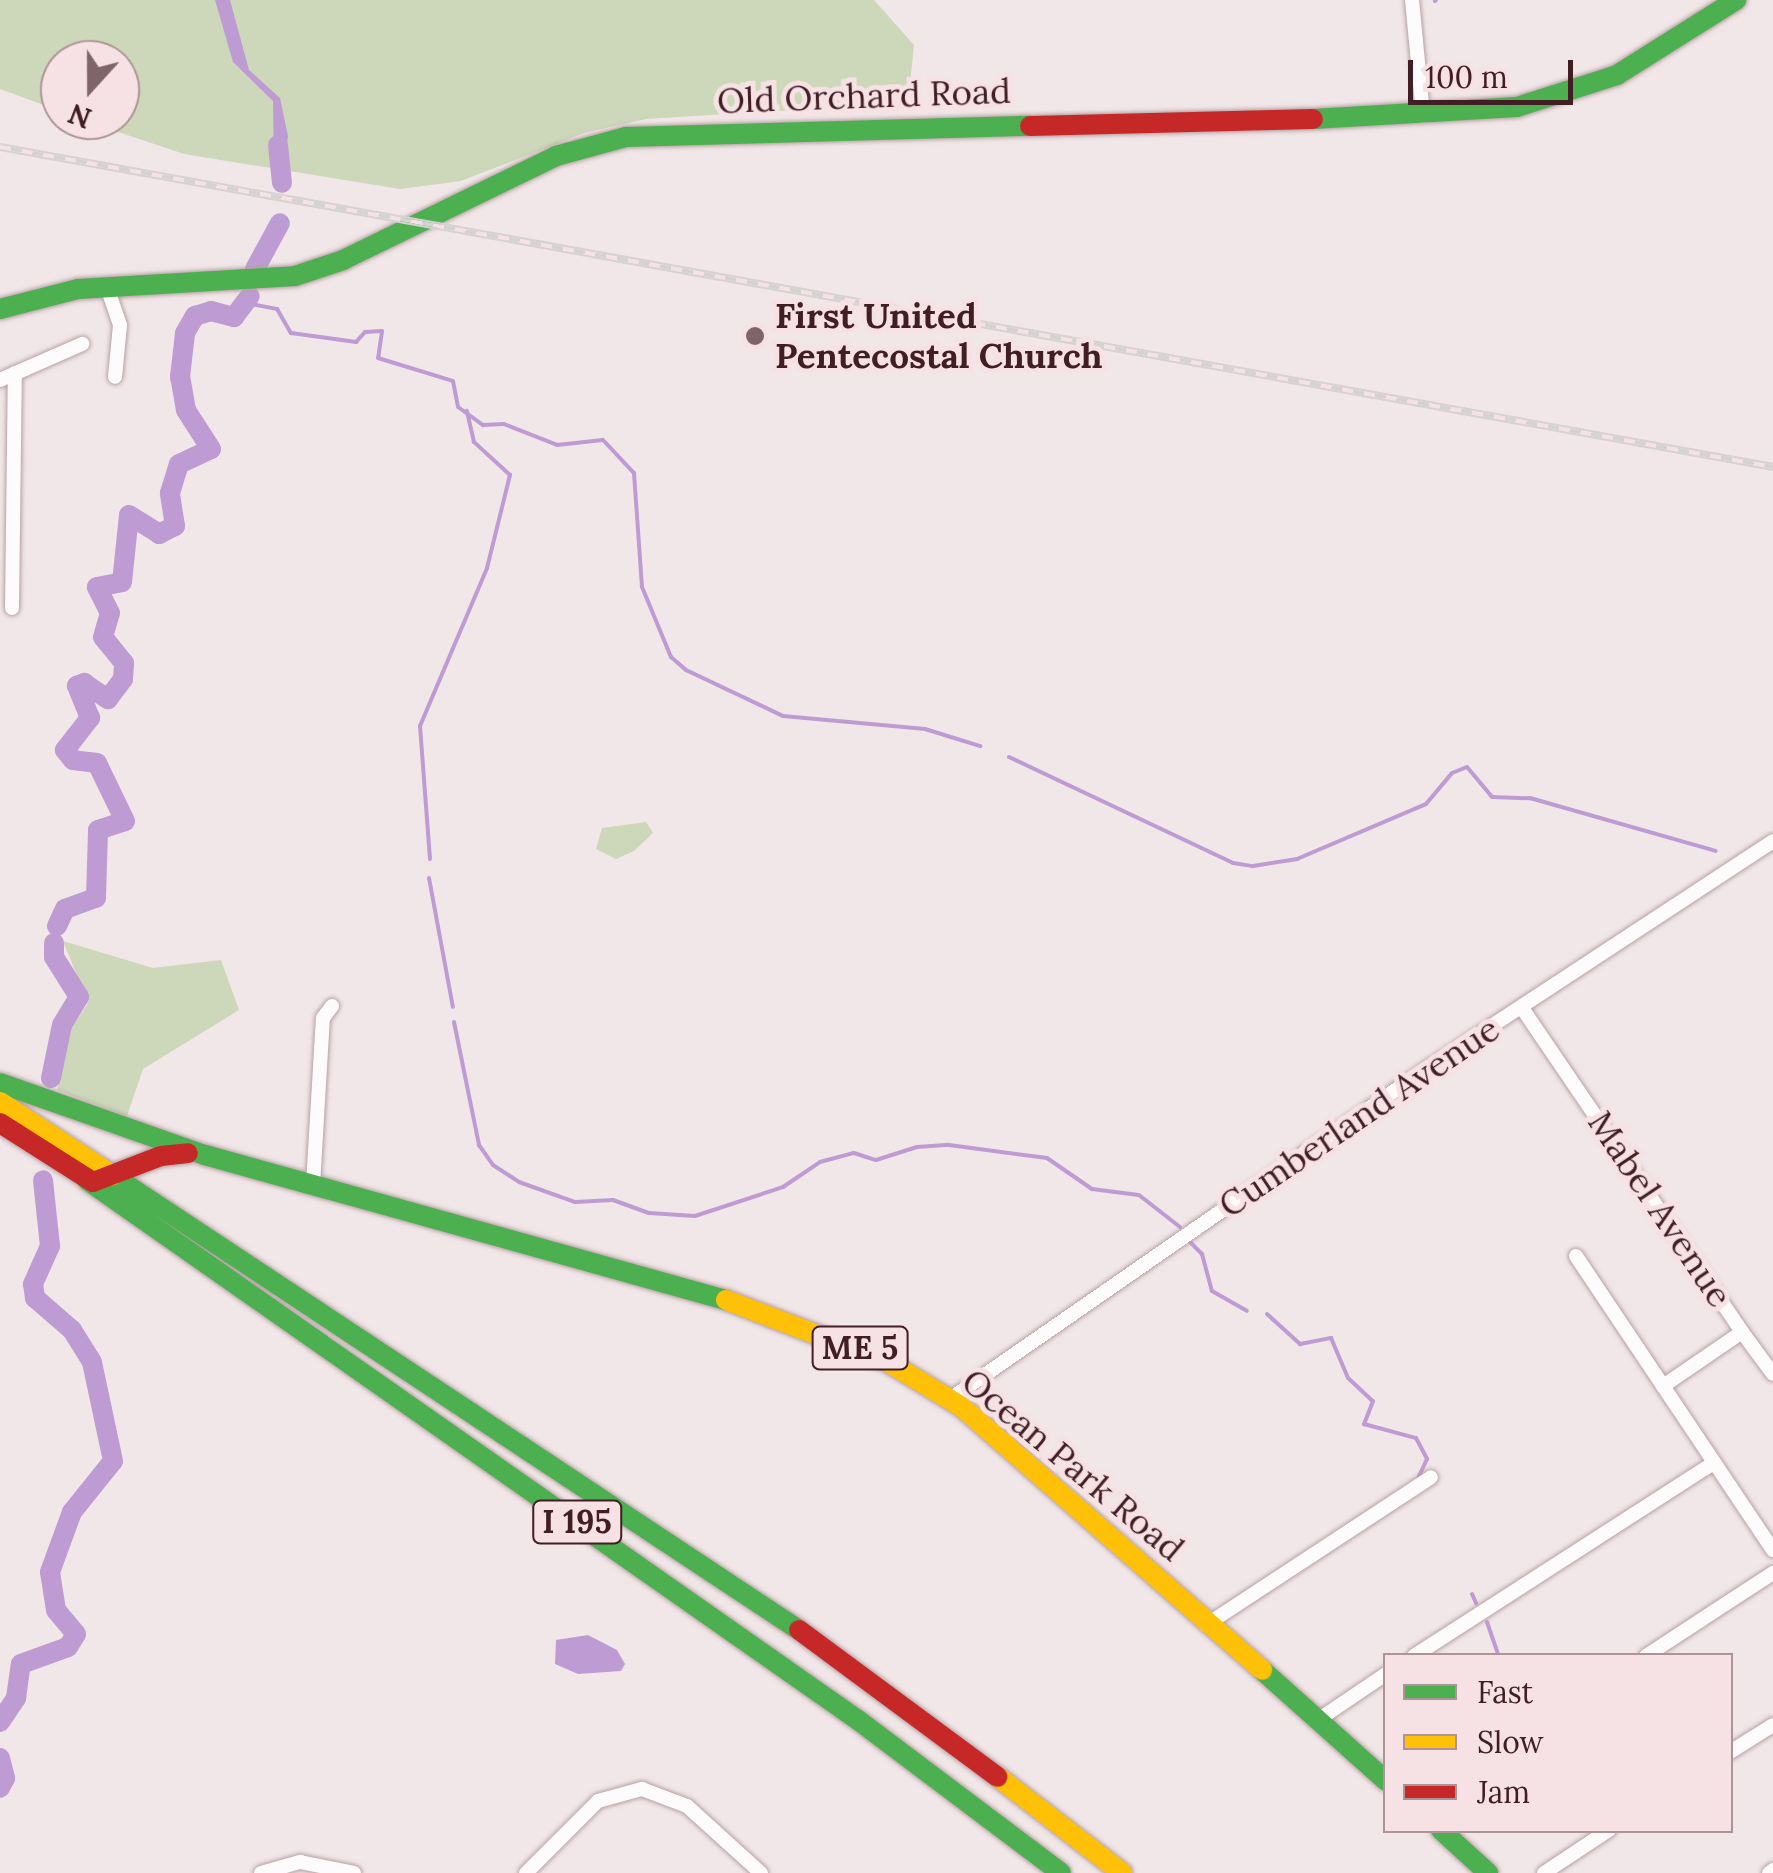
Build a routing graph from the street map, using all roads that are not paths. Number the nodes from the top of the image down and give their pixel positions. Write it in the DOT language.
graph roads {
  1 [pos="1412,0"];
  2 [pos="1736,0"];
  3 [pos="1424,115"];
  4 [pos="107,286"];
  5 [pos="0,309"];
  6 [pos="82,344"];
  7 [pos="15,373"];
  8 [pos="115,378"];
  9 [pos="0,380"];
  10 [pos="12,608"];
  11 [pos="1773,841"];
  12 [pos="332,1006"];
  13 [pos="1522,1008"];
  14 [pos="0,1083"];
  15 [pos="0,1102"];
  16 [pos="0,1123"];
  17 [pos="138,1132"];
  18 [pos="205,1154"];
  19 [pos="140,1163"];
  20 [pos="112,1175"];
  21 [pos="87,1180"];
  22 [pos="313,1184"];
  23 [pos="1576,1256"];
  24 [pos="1742,1332"];
  25 [pos="1773,1374"];
  26 [pos="1663,1386"];
  27 [pos="950,1399"];
  28 [pos="1713,1463"];
  29 [pos="1430,1477"];
  30 [pos="1773,1550"];
  31 [pos="1773,1573"];
  32 [pos="1206,1625"];
  33 [pos="1419,1653"];
  34 [pos="1651,1653"];
  35 [pos="1383,1676"];
  36 [pos="1318,1720"];
  37 [pos="1773,1725"];
  38 [pos="1733,1750"];
  39 [pos="1383,1778"];
  40 [pos="1443,1833"];
  41 [pos="1604,1833"];
  42 [pos="261,1873"];
  43 [pos="354,1873"];
  44 [pos="526,1873"];
  45 [pos="760,1873"];
  46 [pos="1061,1873"];
  47 [pos="1122,1873"];
  48 [pos="1488,1873"];
  49 [pos="1544,1873"];
  1 -- 3 [label="street"];
  2 -- 3 [label="main road, Old Orchard Road"];
  3 -- 4 [label="main road, Old Orchard Road"];
  4 -- 5 [label="main road, Old Orchard Road"];
  4 -- 8 [label="street"];
  6 -- 7 [label="street"];
  7 -- 9 [label="street"];
  7 -- 10 [label="street"];
  11 -- 13 [label="street, Cumberland Avenue"];
  12 -- 22 [label="street"];
  13 -- 24 [label="street, Mabel Avenue"];
  13 -- 27 [label="street, Cumberland Avenue"];
  14 -- 17 [label="main road, Ocean Park Road / ME 5"];
  15 -- 20 [label="main road"];
  16 -- 21 [label="main road"];
  17 -- 18 [label="main road, Ocean Park Road / ME 5"];
  17 -- 19 [label="main road"];
  18 -- 19 [label="main road, Ocean Park Road / ME 5"];
  18 -- 22 [label="main road, Ocean Park Road / ME 5"];
  19 -- 20 [label="main road, Ocean Park Road / ME 5"];
  20 -- 21 [label="main road, Ocean Park Road / ME 5"];
  20 -- 47 [label="main road, I 195"];
  21 -- 46 [label="main road, I 195"];
  22 -- 27 [label="main road, Ocean Park Road / ME 5"];
  23 -- 26 [label="street"];
  24 -- 25 [label="street"];
  24 -- 26 [label="street, Mabel Avenue"];
  26 -- 28 [label="street"];
  27 -- 32 [label="main road, Ocean Park Road / ME 5"];
  28 -- 30 [label="street"];
  28 -- 33 [label="street"];
  29 -- 32 [label="street"];
  31 -- 34 [label="street"];
  32 -- 36 [label="main road, Ocean Park Road / ME 5"];
  35 -- 36 [label="street"];
  36 -- 39 [label="main road, Ocean Park Road / ME 5"];
  37 -- 38 [label="street"];
  40 -- 48 [label="main road"];
  41 -- 49 [label="street"];
  42 -- 43 [label="street"];
  44 -- 45 [label="street"];
}
